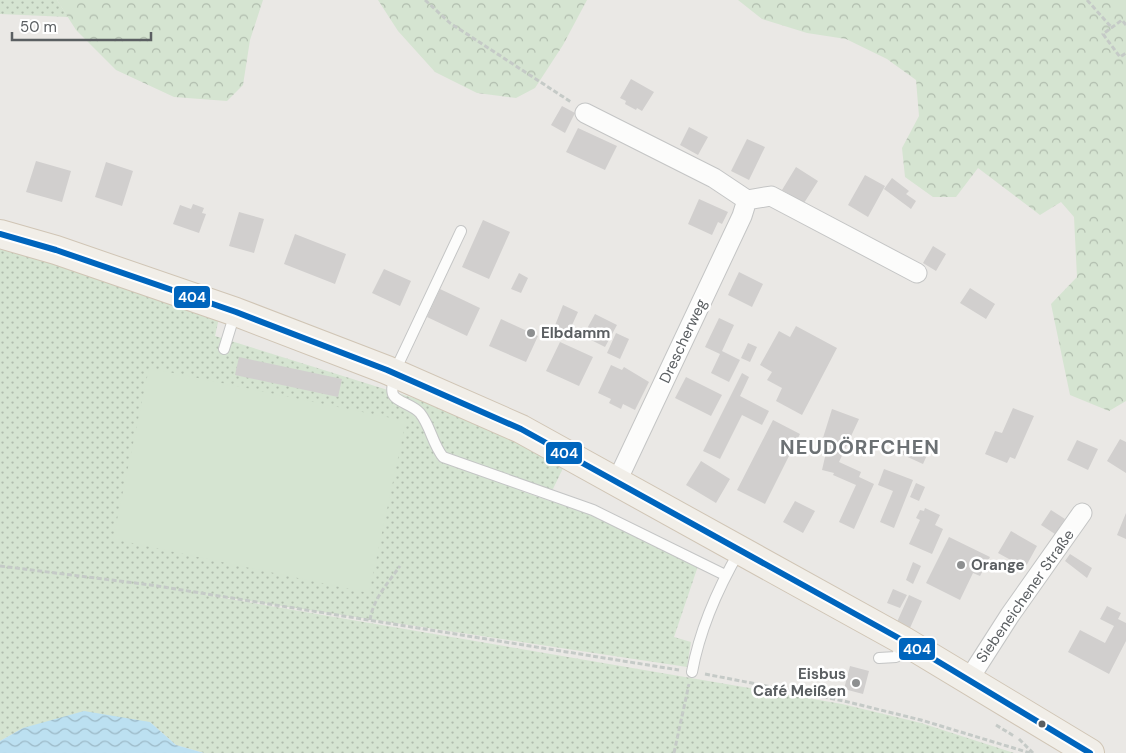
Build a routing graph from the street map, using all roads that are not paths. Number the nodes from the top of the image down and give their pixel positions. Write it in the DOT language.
graph roads {
  1 [pos="585,114"];
  2 [pos="747,200"];
  3 [pos="461,231"];
  4 [pos="0,234"];
  5 [pos="917,273"];
  6 [pos="236,312"];
  7 [pos="224,349"];
  8 [pos="394,373"];
  9 [pos="617,481"];
  10 [pos="1082,513"];
  11 [pos="740,549"];
  12 [pos="725,575"];
  13 [pos="904,642"];
  14 [pos="879,658"];
  15 [pos="692,672"];
  16 [pos="969,679"];
  17 [pos="1090,753"];
  1 -- 2 [label="street"];
  2 -- 5 [label="street"];
  2 -- 9 [label="street, Drescherweg"];
  3 -- 8 [label="lane"];
  4 -- 6 [label="main road, Siebeneichener Straße"];
  6 -- 7 [label="lane"];
  6 -- 8 [label="main road, Siebeneichener Straße"];
  8 -- 9 [label="main road, Siebeneichener Straße"];
  8 -- 12 [label="lane"];
  9 -- 11 [label="main road, Siebeneichener Straße"];
  10 -- 16 [label="street, Siebeneichener Straße"];
  11 -- 12 [label="lane"];
  11 -- 13 [label="main road, Siebeneichener Straße"];
  12 -- 15 [label="lane"];
  13 -- 14 [label="lane"];
  13 -- 16 [label="main road, Siebeneichener Straße"];
  16 -- 17 [label="main road, Siebeneichener Straße"];
}
